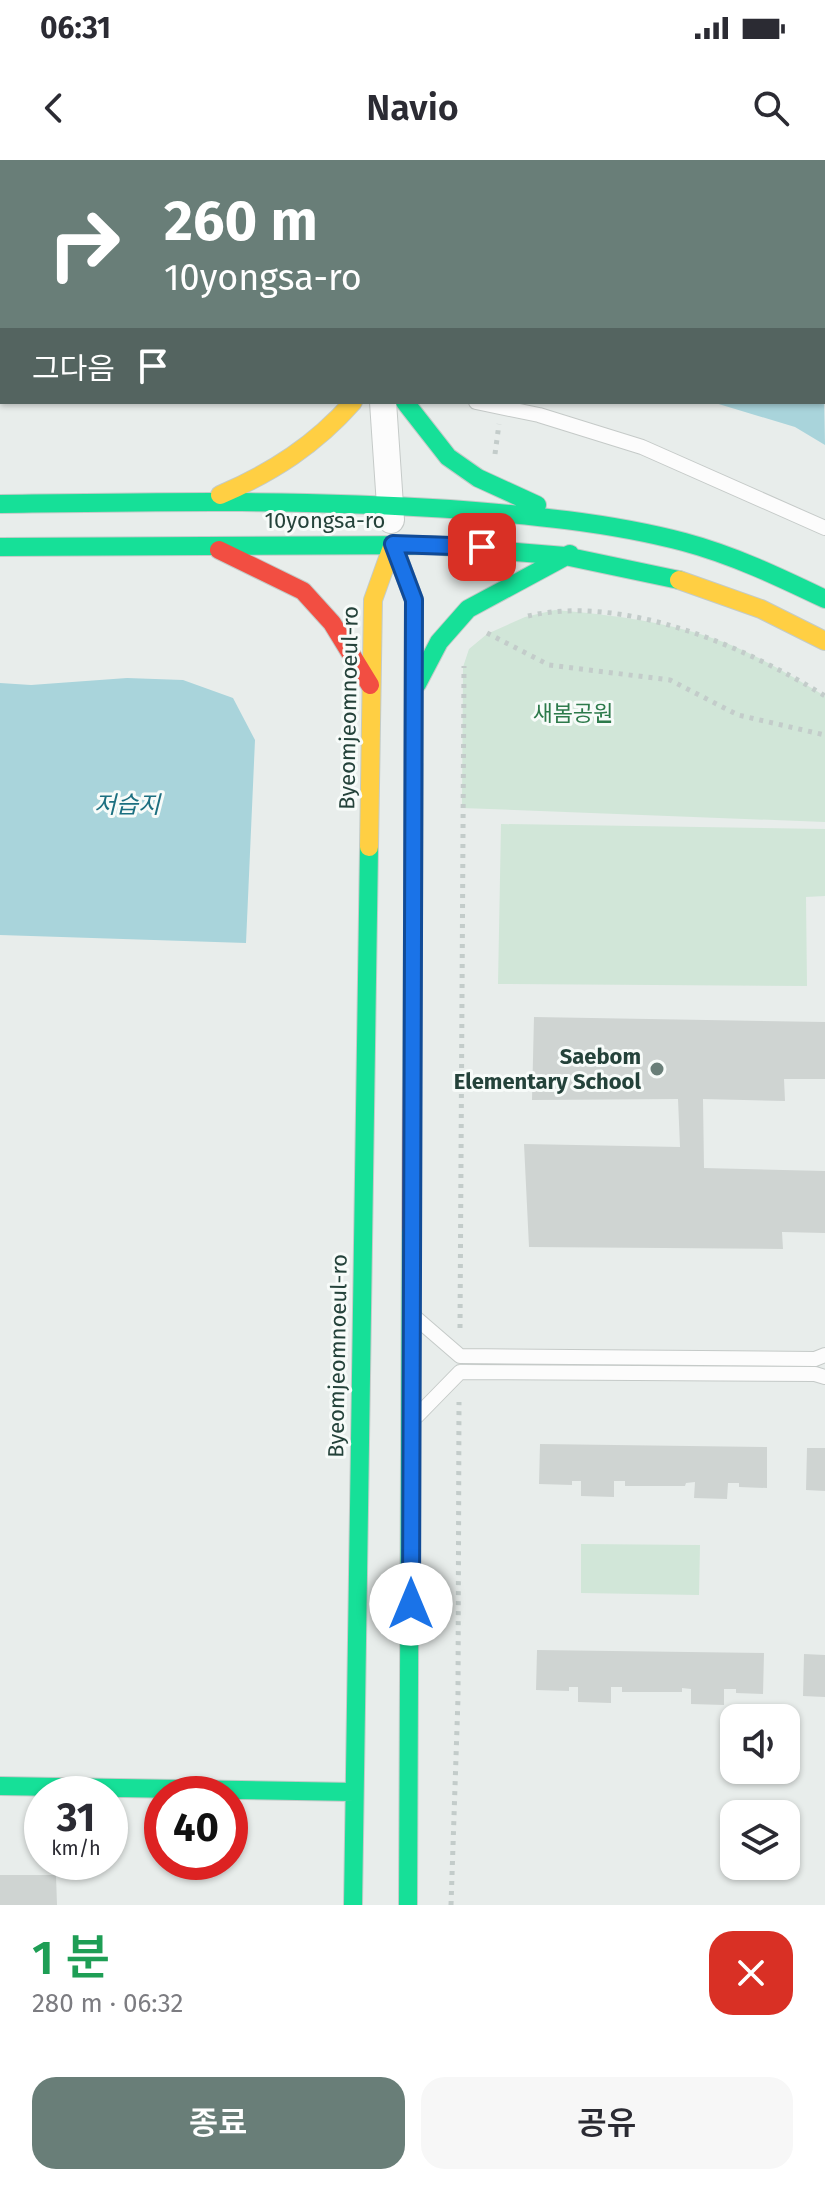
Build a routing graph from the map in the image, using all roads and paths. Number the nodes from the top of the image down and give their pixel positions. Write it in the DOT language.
graph roads {
  1 [pos="351,404"];
  2 [pos="383,404"];
  3 [pos="407,404"];
  4 [pos="502,405"];
  5 [pos="493,465"];
  6 [pos="207,500"];
  7 [pos="0,504"];
  8 [pos="389,504"];
  9 [pos="547,519"];
  10 [pos="572,521"];
  11 [pos="825,528"];
  12 [pos="393,544"];
  13 [pos="209,545"];
  14 [pos="0,547"];
  15 [pos="541,552"];
  16 [pos="570,554"];
  17 [pos="825,599"];
  18 [pos="525,617"];
  19 [pos="495,630"];
  20 [pos="487,634"];
  21 [pos="478,641"];
  22 [pos="825,641"];
  23 [pos="466,658"];
  24 [pos="393,685"];
  25 [pos="825,696"];
  26 [pos="825,735"];
  27 [pos="411,1314"];
  28 [pos="825,1355"];
  29 [pos="460,1364"];
  30 [pos="825,1377"];
  31 [pos="411,1422"];
  32 [pos="357,1601"];
  33 [pos="411,1604"];
  34 [pos="372,1616"];
  35 [pos="394,1617"];
  36 [pos="0,1786"];
  37 [pos="354,1792"];
  38 [pos="353,1905"];
  39 [pos="408,1905"];
  40 [pos="451,1905"];
  1 -- 6 [label="street"];
  2 -- 8 [label="street"];
  3 -- 10 [label="street"];
  4 -- 5 [label="path"];
  4 -- 11 [label="lane"];
  6 -- 7 [label="street, 10yongsa-ro"];
  6 -- 8 [label="street, 10yongsa-ro"];
  8 -- 9 [label="street, 10yongsa-ro"];
  8 -- 12 [label="street"];
  9 -- 10 [label="street, 10yongsa-ro"];
  9 -- 15 [label="street"];
  10 -- 17 [label="street, 10yongsa-ro"];
  12 -- 13 [label="street, 10yongsa-ro"];
  12 -- 15 [label="street, 10yongsa-ro"];
  12 -- 24 [label="street, Byeomjeomnoeul-ro"];
  12 -- 24 [label="street, Byeomjeomnoeul-ro"];
  13 -- 14 [label="street, 10yongsa-ro"];
  13 -- 24 [label="street"];
  15 -- 16 [label="street, 10yongsa-ro"];
  16 -- 22 [label="street, 10yongsa-ro"];
  16 -- 24 [label="street"];
  18 -- 25 [label="path"];
  19 -- 20 [label="path"];
  20 -- 21 [label="path"];
  20 -- 26 [label="path"];
  23 -- 29 [label="path"];
  24 -- 27 [label="street, Byeomjeomnoeul-ro"];
  24 -- 32 [label="street, Byeomjeomnoeul-ro"];
  27 -- 29 [label="lane"];
  27 -- 31 [label="street, Byeomjeomnoeul-ro"];
  28 -- 29 [label="lane"];
  29 -- 30 [label="lane"];
  29 -- 31 [label="lane"];
  29 -- 40 [label="path"];
  31 -- 33 [label="street, Byeomjeomnoeul-ro"];
  32 -- 34 [label="street"];
  32 -- 37 [label="street, Byeomjeomnoeul-ro"];
  33 -- 35 [label="street"];
  33 -- 39 [label="street, Byeomjeomnoeul-ro"];
  36 -- 37 [label="street"];
  37 -- 38 [label="street, Byeomjeomnoeul-ro"];
}
